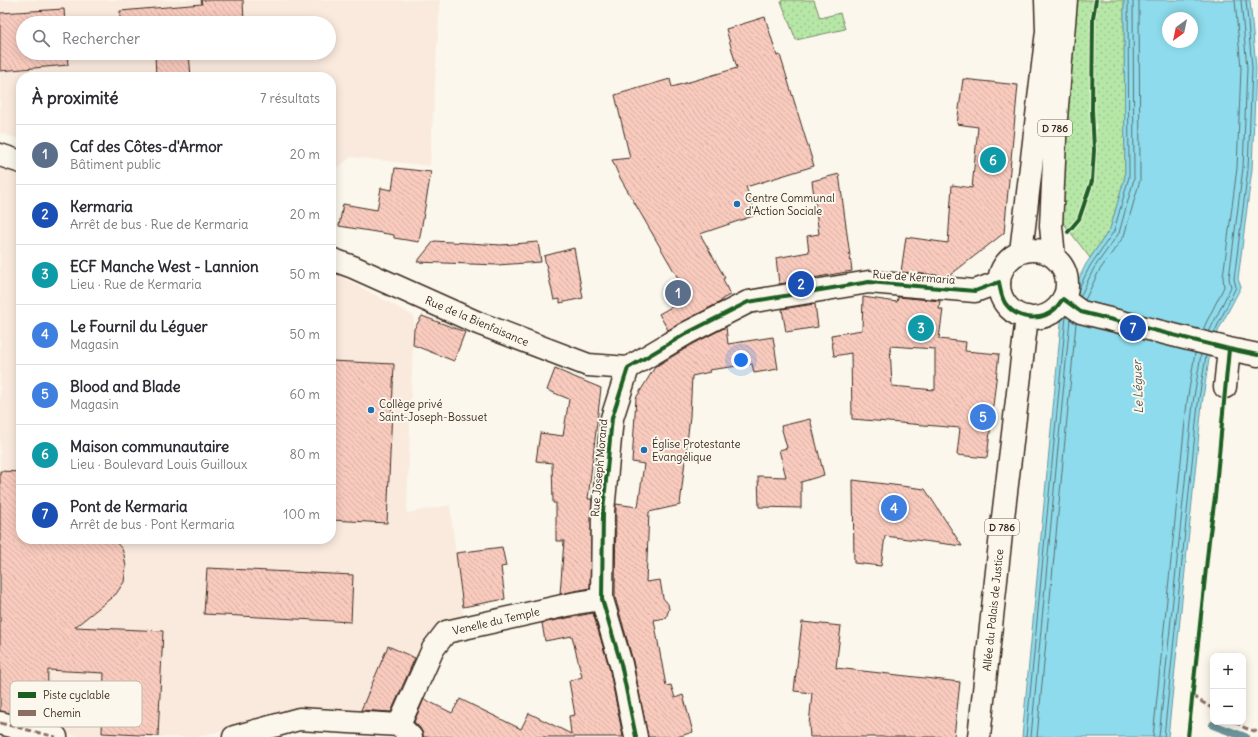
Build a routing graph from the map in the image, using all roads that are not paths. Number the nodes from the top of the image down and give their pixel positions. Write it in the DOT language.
graph roads {
  1 [pos="1046,0"];
  2 [pos="1066,0"];
  3 [pos="0,155"];
  4 [pos="16,160"];
  5 [pos="1021,252"];
  6 [pos="1054,257"];
  7 [pos="336,261"];
  8 [pos="999,282"];
  9 [pos="1063,299"];
  10 [pos="1027,317"];
  11 [pos="1230,349"];
  12 [pos="1258,355"];
  13 [pos="628,368"];
  14 [pos="1226,387"];
  15 [pos="602,599"];
  16 [pos="0,723"];
  17 [pos="10,726"];
  18 [pos="16,727"];
  19 [pos="405,731"];
  20 [pos="56,737"];
  21 [pos="234,737"];
  22 [pos="636,737"];
  23 [pos="979,737"];
  1 -- 5 [label="street, D 786"];
  2 -- 6 [label="street, D 786"];
  3 -- 4 [label="street"];
  5 -- 6 [label="street"];
  5 -- 8 [label="street"];
  6 -- 9 [label="street"];
  7 -- 13 [label="street, Rue de la Bienfaisance"];
  8 -- 10 [label="street"];
  8 -- 13 [label="street, Rue de Kermaria"];
  9 -- 10 [label="street"];
  9 -- 11 [label="street"];
  10 -- 23 [label="street, Allée du Palais de Justice / D 786"];
  11 -- 12 [label="street"];
  11 -- 14 [label="street"];
  13 -- 15 [label="street, Rue Joseph Morand"];
  15 -- 19 [label="street, Venelle du Temple"];
  15 -- 22 [label="street, Rue Joseph Morand"];
  16 -- 17 [label="street"];
  18 -- 20 [label="street"];
  19 -- 21 [label="street"];
}
